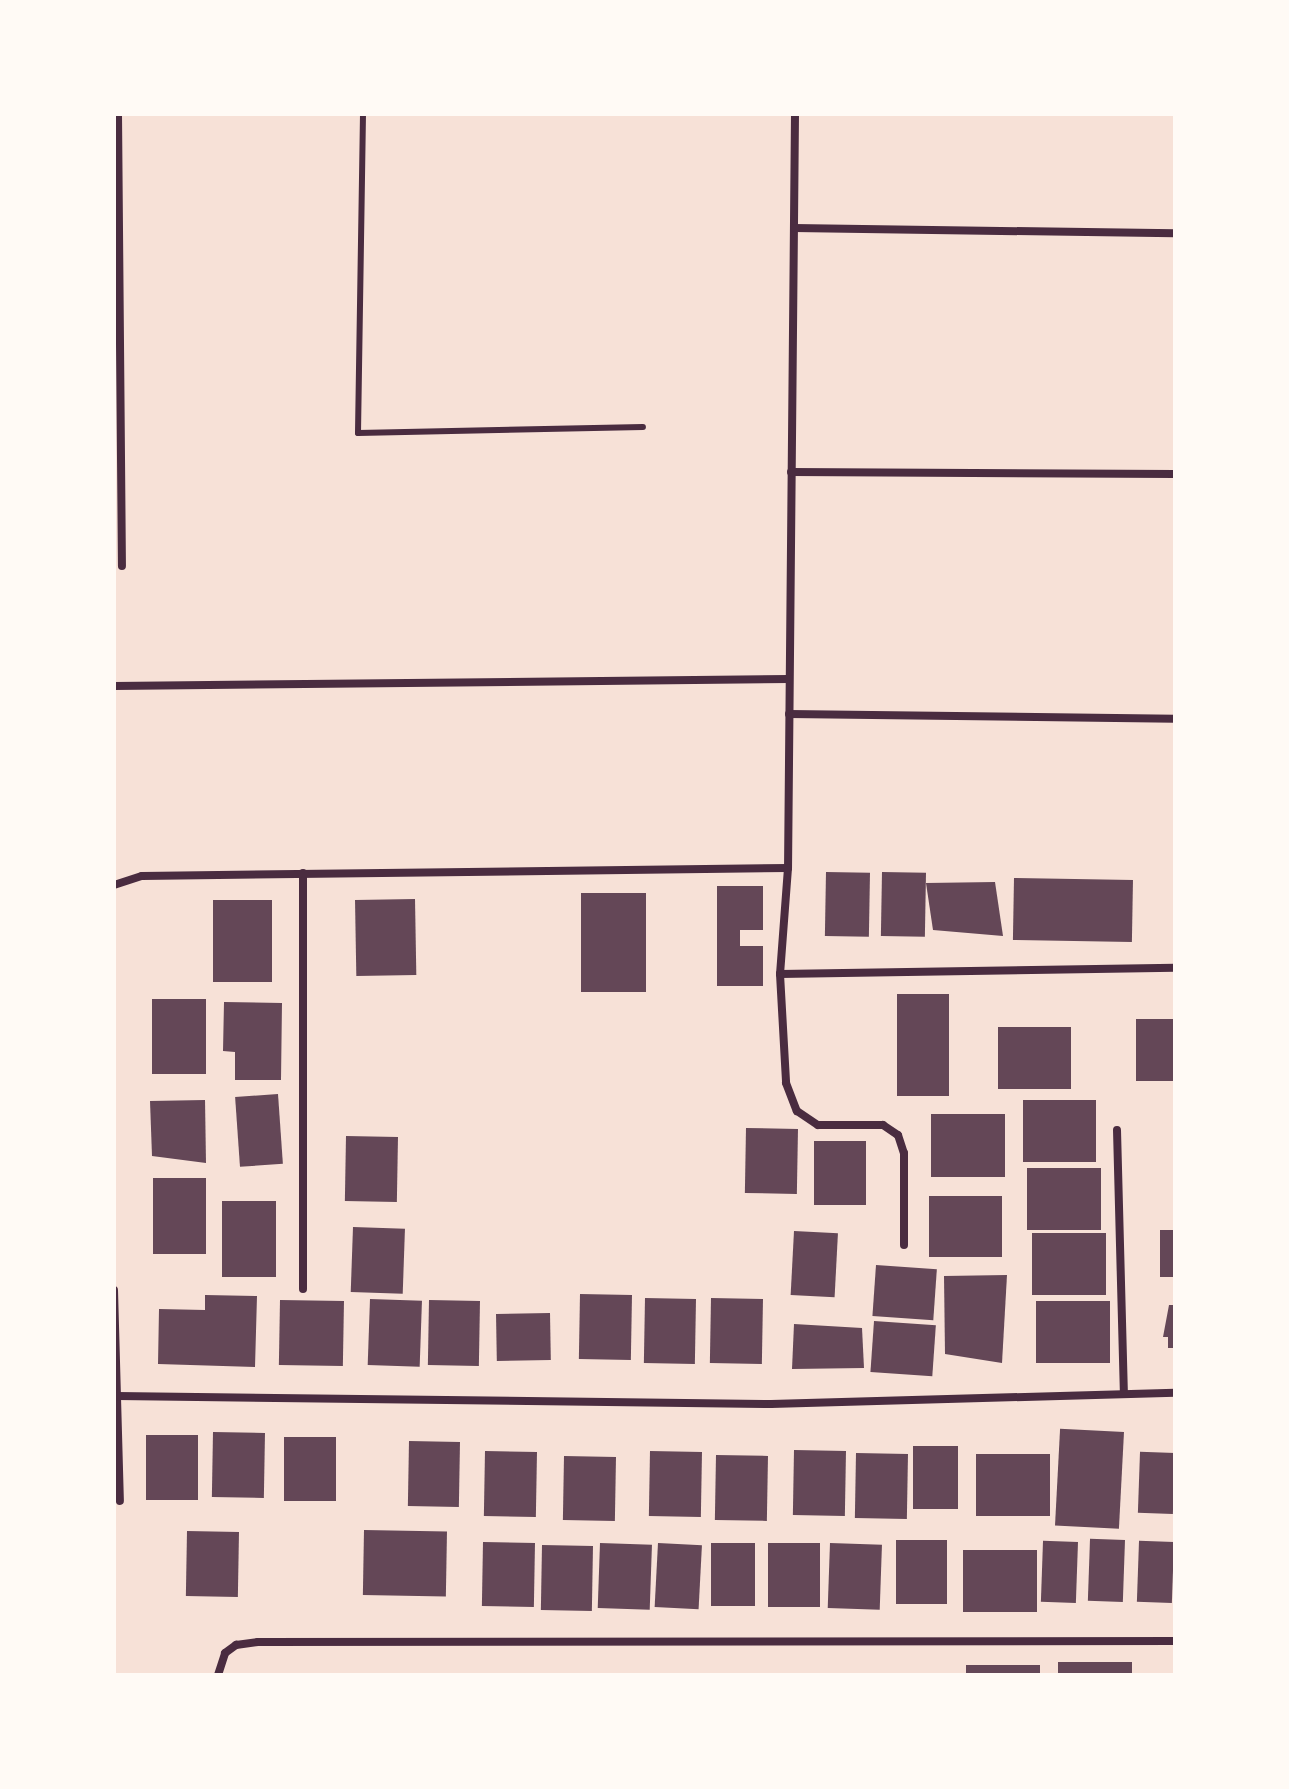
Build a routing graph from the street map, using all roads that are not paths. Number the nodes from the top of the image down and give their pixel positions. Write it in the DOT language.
graph roads {
  1 [pos="118,114"];
  2 [pos="363,114"];
  3 [pos="795,114"];
  4 [pos="794,228"];
  5 [pos="1175,233"];
  6 [pos="117,278"];
  7 [pos="643,427"];
  8 [pos="791,472"];
  9 [pos="1175,474"];
  10 [pos="122,566"];
  11 [pos="789,679"];
  12 [pos="114,686"];
  13 [pos="789,714"];
  14 [pos="1175,719"];
  15 [pos="788,868"];
  16 [pos="303,873"];
  17 [pos="114,885"];
  18 [pos="1175,968"];
  19 [pos="780,974"];
  20 [pos="1117,1130"];
  21 [pos="904,1245"];
  22 [pos="303,1289"];
  23 [pos="114,1290"];
  24 [pos="1124,1392"];
  25 [pos="1175,1393"];
  26 [pos="117,1396"];
  27 [pos="120,1501"];
  28 [pos="1175,1641"];
  29 [pos="218,1675"];
  1 -- 6 [label="street"];
  2 -- 7 [label="lane"];
  3 -- 4 [label="street"];
  4 -- 5 [label="street"];
  4 -- 8 [label="street"];
  6 -- 10 [label="street"];
  8 -- 9 [label="street"];
  8 -- 11 [label="street"];
  11 -- 12 [label="street"];
  11 -- 13 [label="street"];
  13 -- 14 [label="street"];
  13 -- 15 [label="street"];
  15 -- 16 [label="street"];
  15 -- 19 [label="street"];
  16 -- 17 [label="street"];
  16 -- 22 [label="street"];
  18 -- 19 [label="street"];
  19 -- 21 [label="street"];
  20 -- 24 [label="street"];
  23 -- 26 [label="street"];
  24 -- 25 [label="street"];
  24 -- 26 [label="street"];
  26 -- 27 [label="street"];
  28 -- 29 [label="street"];
}
